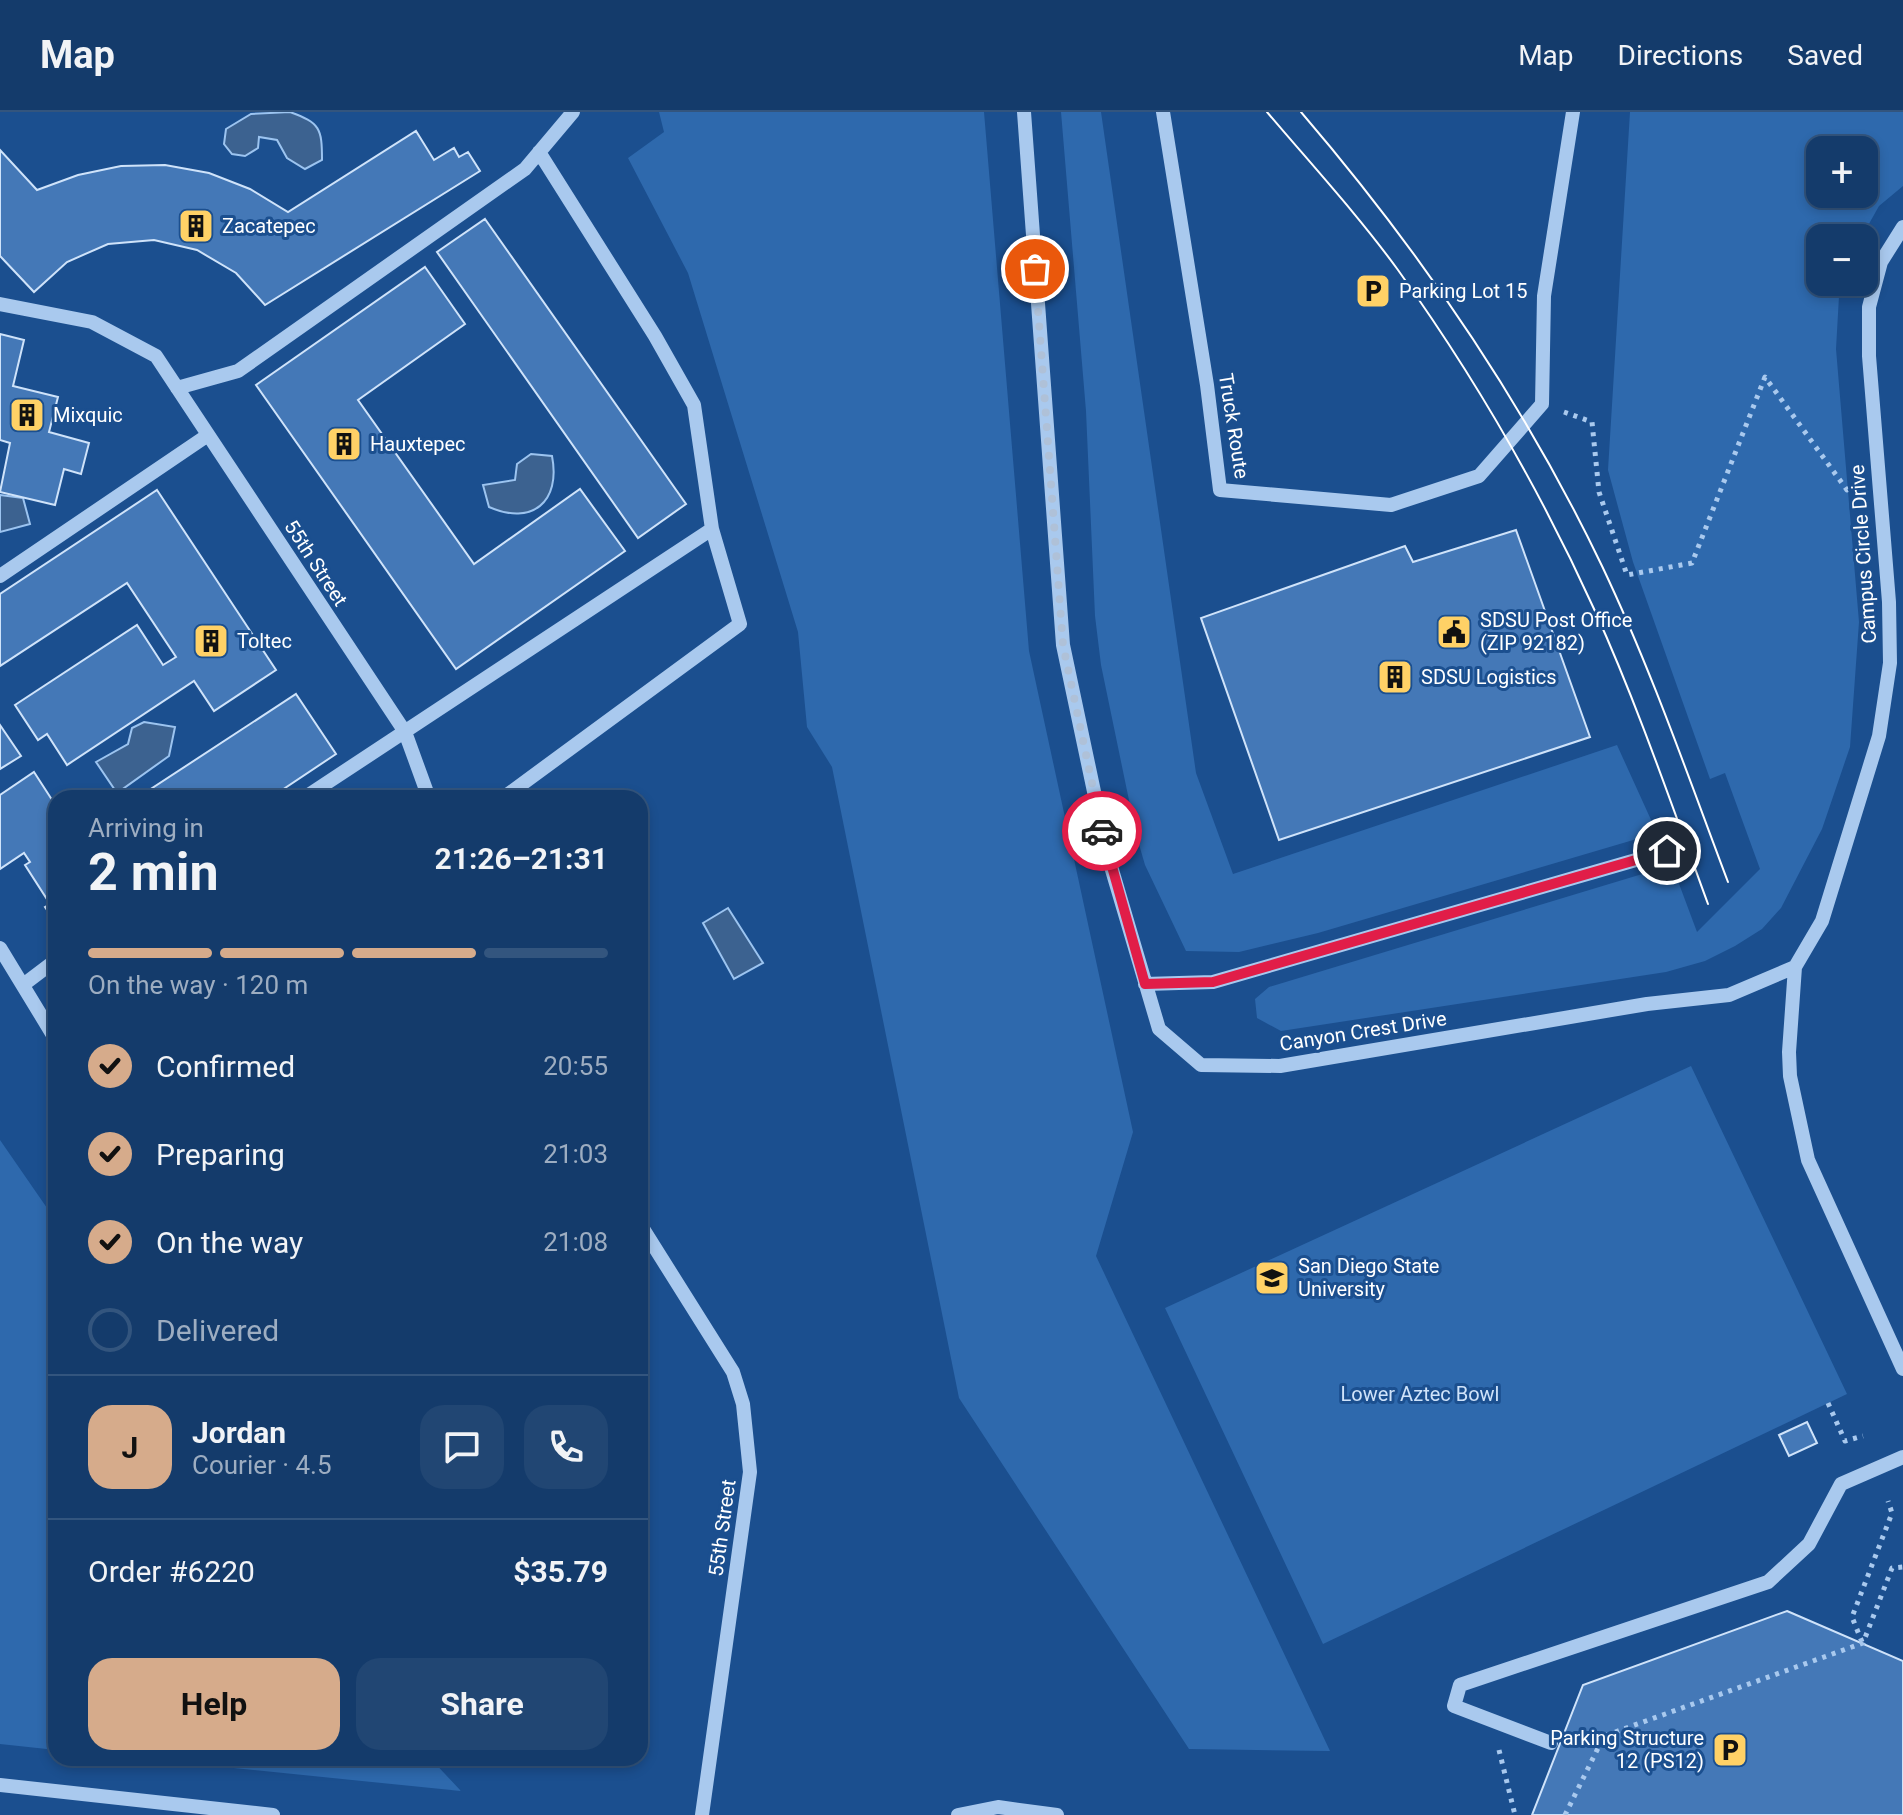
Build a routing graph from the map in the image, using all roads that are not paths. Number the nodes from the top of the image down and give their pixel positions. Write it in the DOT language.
graph roads {
  1 [pos="573,112"];
  2 [pos="1024,112"];
  3 [pos="1163,112"];
  4 [pos="1573,112"];
  5 [pos="539,152"];
  6 [pos="1903,227"];
  7 [pos="0,304"];
  8 [pos="177,388"];
  9 [pos="208,435"];
  10 [pos="712,529"];
  11 [pos="0,576"];
  12 [pos="405,732"];
  13 [pos="316,790"];
  14 [pos="426,790"];
  15 [pos="514,790"];
  16 [pos="1667,851"];
  17 [pos="0,948"];
  18 [pos="48,966"];
  19 [pos="1795,967"];
  20 [pos="1145,984"];
  21 [pos="23,985"];
  22 [pos="48,1027"];
  23 [pos="648,1237"];
  24 [pos="1903,1369"];
  25 [pos="1903,1457"];
  26 [pos="1551,1743"];
  27 [pos="0,1785"];
  28 [pos="273,1815"];
  29 [pos="702,1815"];
  30 [pos="958,1815"];
  31 [pos="1057,1815"];
  1 -- 5 [label="street"];
  2 -- 20 [label="street, Canyon Crest Drive"];
  3 -- 4 [label="street, Truck Route"];
  5 -- 8 [label="street"];
  5 -- 10 [label="street"];
  6 -- 19 [label="street, Campus Circle Drive"];
  7 -- 8 [label="street, 55th Street"];
  8 -- 9 [label="street, 55th Street"];
  9 -- 11 [label="street"];
  9 -- 12 [label="street, 55th Street"];
  10 -- 12 [label="street"];
  10 -- 15 [label="street"];
  12 -- 13 [label="street"];
  12 -- 14 [label="street, 55th Street"];
  16 -- 20 [label="street"];
  17 -- 21 [label="street"];
  18 -- 21 [label="street"];
  19 -- 20 [label="street, Canyon Crest Drive"];
  19 -- 24 [label="street"];
  21 -- 22 [label="street"];
  23 -- 29 [label="street, 55th Street"];
  25 -- 26 [label="street"];
  27 -- 28 [label="street"];
  30 -- 31 [label="street"];
}
